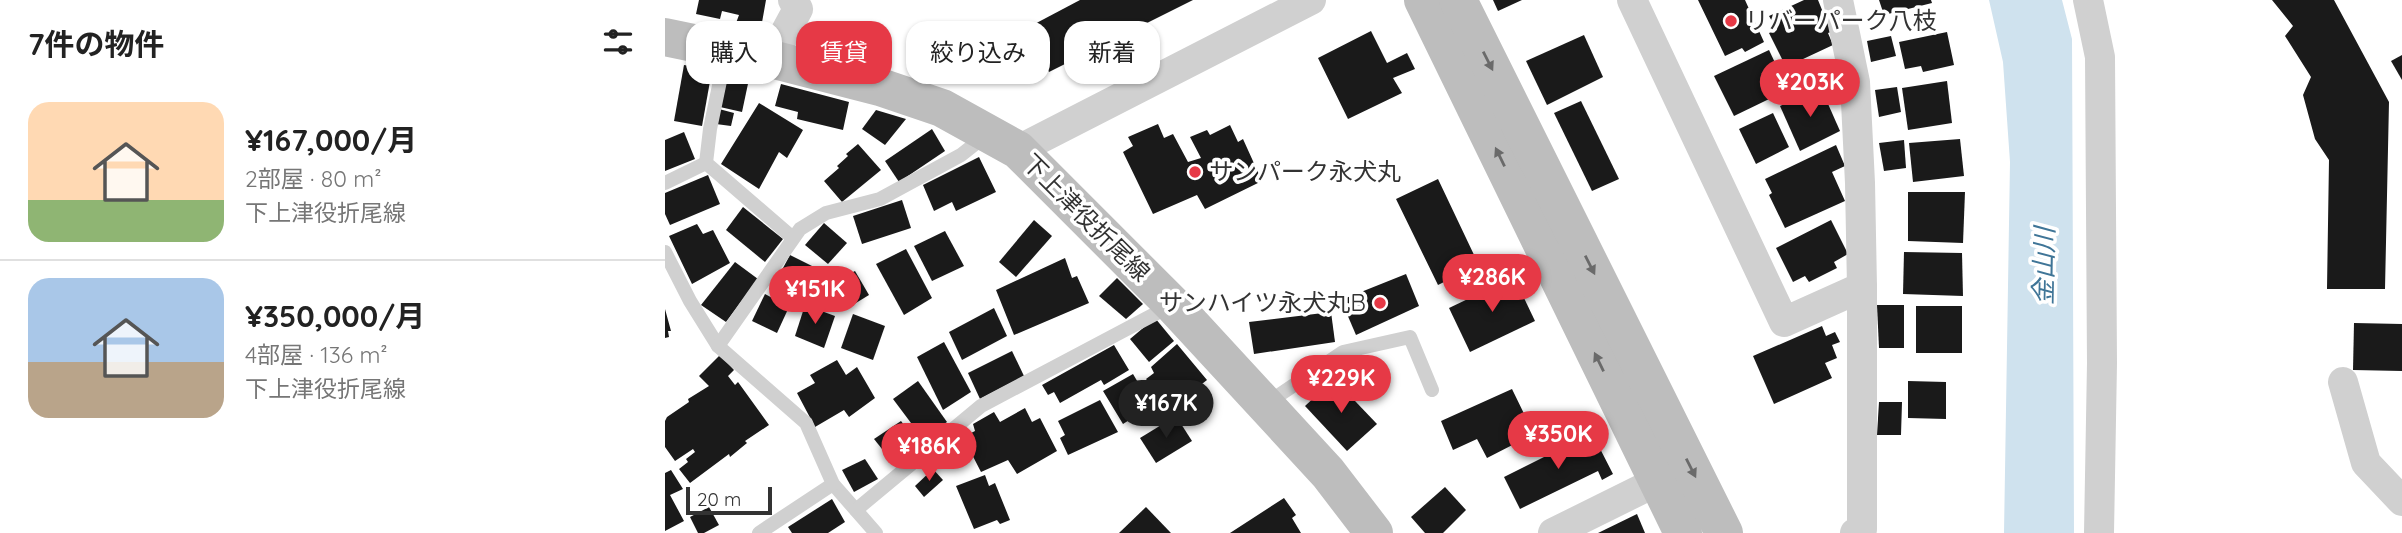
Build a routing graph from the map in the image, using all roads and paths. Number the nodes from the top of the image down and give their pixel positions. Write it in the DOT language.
graph roads {
  1 [pos="793,0"];
  2 [pos="1311,0"];
  3 [pos="1423,0"];
  4 [pos="1458,0"];
  5 [pos="1632,0"];
  6 [pos="1838,0"];
  7 [pos="2088,0"];
  8 [pos="665,37"];
  9 [pos="782,39"];
  10 [pos="686,42"];
  11 [pos="782,62"];
  12 [pos="719,84"];
  13 [pos="1003,142"];
  14 [pos="706,163"];
  15 [pos="665,183"];
  16 [pos="793,238"];
  17 [pos="665,252"];
  18 [pos="1862,287"];
  19 [pos="1173,305"];
  20 [pos="718,346"];
  21 [pos="2343,382"];
  22 [pos="1432,390"];
  23 [pos="1265,405"];
  24 [pos="1658,481"];
  25 [pos="833,484"];
  26 [pos="2402,501"];
  27 [pos="856,510"];
  28 [pos="759,533"];
  29 [pos="876,533"];
  30 [pos="1374,533"];
  31 [pos="1553,533"];
  32 [pos="1683,533"];
  33 [pos="1724,533"];
  34 [pos="1855,533"];
  35 [pos="2099,533"];
  1 -- 9 [label="street"];
  2 -- 13 [label="street"];
  24 -- 3 [label="street, one-way"];
  4 -- 33 [label="street, one-way"];
  5 -- 18 [label="street"];
  6 -- 18 [label="street"];
  7 -- 35 [label="street"];
  8 -- 10 [label="street, 下上津役折尾線"];
  11 -- 13 [label="street, 下上津役折尾線"];
  12 -- 14 [label="lane"];
  13 -- 16 [label="lane"];
  13 -- 19 [label="street, 下上津役折尾線"];
  14 -- 15 [label="lane"];
  14 -- 16 [label="lane"];
  16 -- 20 [label="lane"];
  17 -- 20 [label="lane"];
  18 -- 34 [label="street"];
  19 -- 23 [label="street, 下上津役折尾線"];
  19 -- 27 [label="lane"];
  20 -- 25 [label="lane"];
  21 -- 26 [label="street"];
  22 -- 23 [label="lane"];
  23 -- 30 [label="street, 下上津役折尾線"];
  24 -- 31 [label="street"];
  24 -- 32 [label="street"];
  25 -- 27 [label="lane"];
  25 -- 28 [label="lane"];
  27 -- 29 [label="lane"];
}
